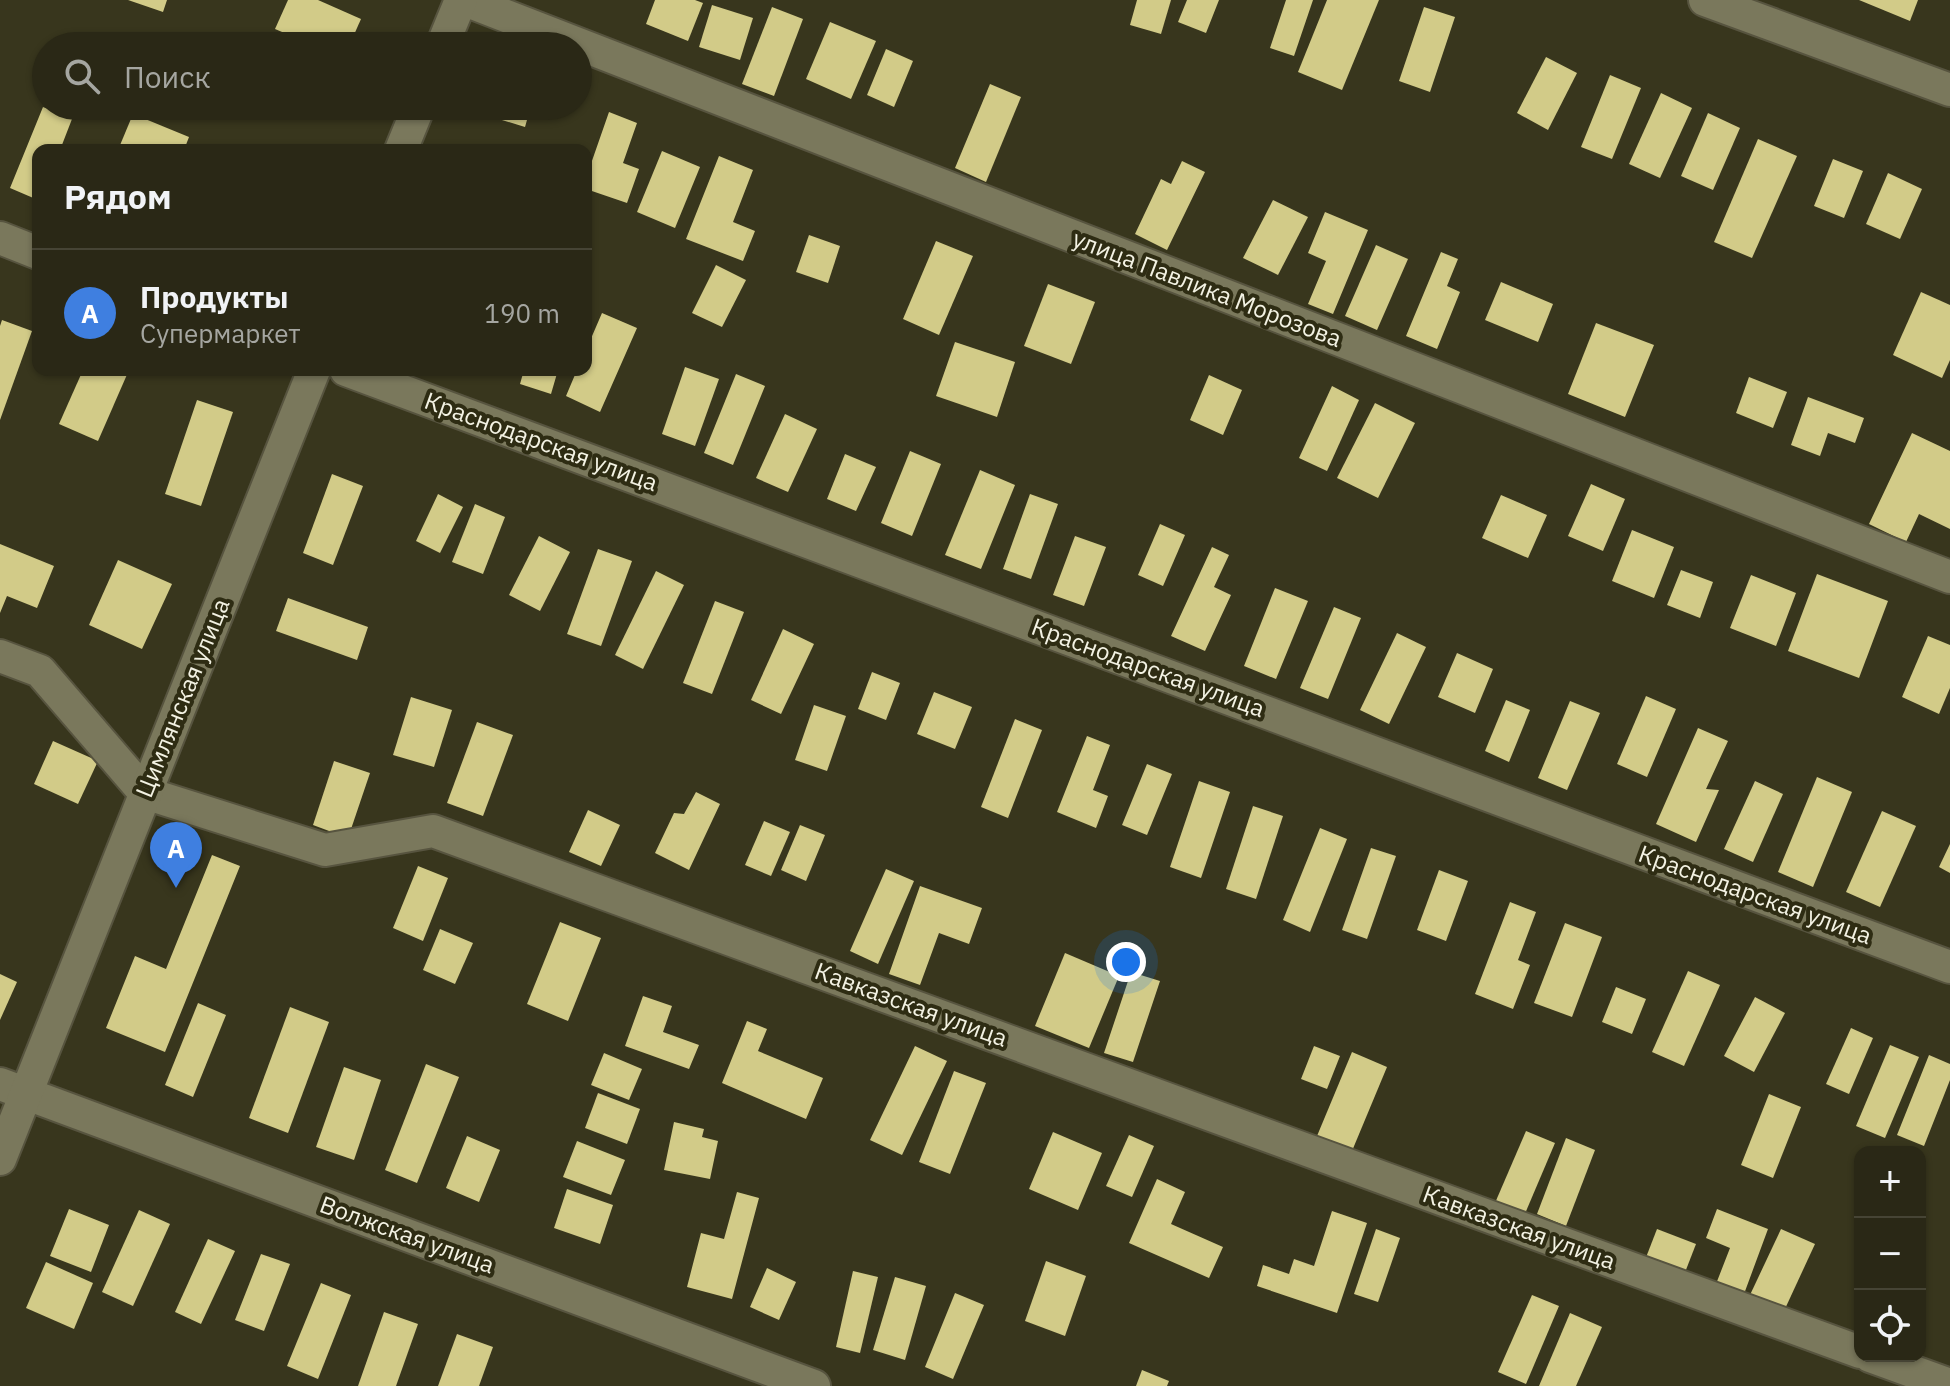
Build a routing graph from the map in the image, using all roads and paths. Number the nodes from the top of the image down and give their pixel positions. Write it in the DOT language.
graph roads {
  1 [pos="463,0"];
  2 [pos="1705,0"];
  3 [pos="448,32"];
  4 [pos="545,32"];
  5 [pos="592,50"];
  6 [pos="1950,90"];
  7 [pos="413,120"];
  8 [pos="403,144"];
  9 [pos="0,238"];
  10 [pos="32,251"];
  11 [pos="312,376"];
  12 [pos="362,376"];
  13 [pos="1950,577"];
  14 [pos="0,656"];
  15 [pos="145,793"];
  16 [pos="1950,967"];
  17 [pos="13,1089"];
  18 [pos="0,1159"];
  19 [pos="1854,1350"];
  20 [pos="1887,1362"];
  21 [pos="1950,1385"];
  22 [pos="814,1386"];
  1 -- 3 [label="street"];
  1 -- 4 [label="street, улица Павлика Морозова"];
  2 -- 6 [label="street"];
  5 -- 13 [label="street, улица Павлика Морозова"];
  7 -- 8 [label="street"];
  9 -- 10 [label="street"];
  11 -- 15 [label="street, Цимлянская улица"];
  12 -- 16 [label="street, Краснодарская улица"];
  14 -- 15 [label="street"];
  15 -- 17 [label="street, Цимлянская улица"];
  15 -- 19 [label="street, Кавказская улица"];
  17 -- 18 [label="street, Цимлянская улица"];
  17 -- 22 [label="street, Волжская улица"];
  20 -- 21 [label="street"];
}
